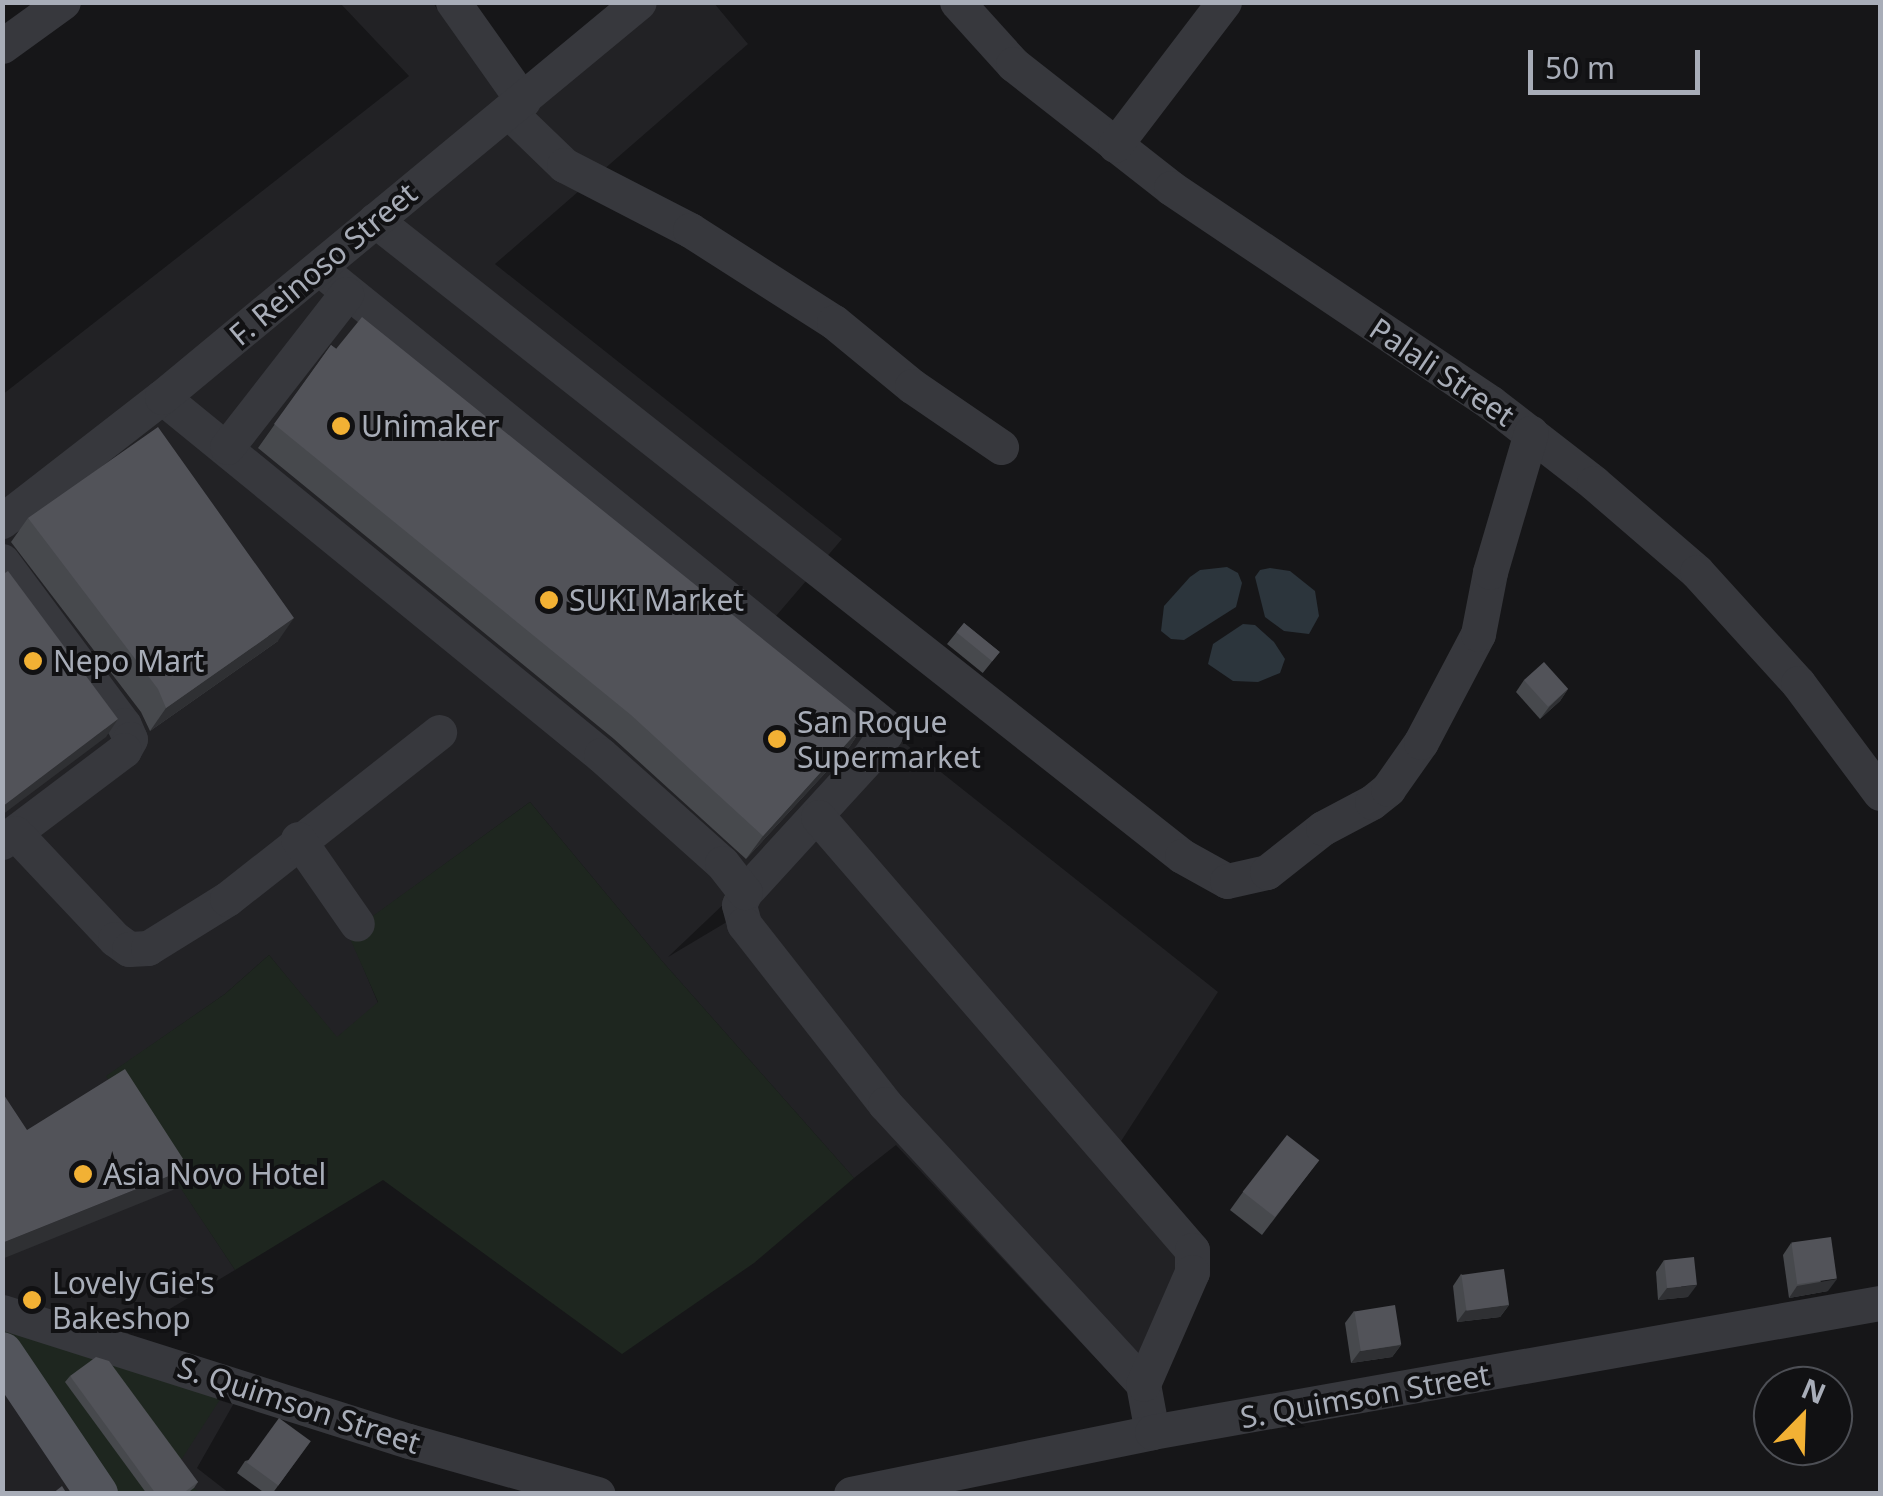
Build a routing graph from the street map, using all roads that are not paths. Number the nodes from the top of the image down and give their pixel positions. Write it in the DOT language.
graph roads {
  1 [pos="63,2"];
  2 [pos="453,2"];
  3 [pos="639,2"];
  4 [pos="957,2"];
  5 [pos="1224,2"];
  6 [pos="2,46"];
  7 [pos="515,106"];
  8 [pos="1114,145"];
  9 [pos="375,220"];
  10 [pos="320,268"];
  11 [pos="346,294"];
  12 [pos="162,397"];
  13 [pos="1531,432"];
  14 [pos="227,447"];
  15 [pos="1001,447"];
  16 [pos="2,520"];
  17 [pos="2,561"];
  18 [pos="440,732"];
  19 [pos="1880,793"];
  20 [pos="818,816"];
  21 [pos="9,837"];
  22 [pos="298,839"];
  23 [pos="745,892"];
  24 [pos="357,924"];
  25 [pos="1880,1303"];
  26 [pos="2,1312"];
  27 [pos="2,1353"];
  28 [pos="1143,1384"];
  29 [pos="1152,1432"];
  30 [pos="97,1494"];
  31 [pos="598,1494"];
  32 [pos="850,1494"];
  1 -- 6 [label="street"];
  2 -- 7 [label="street"];
  3 -- 7 [label="street, F. Reinoso Street"];
  4 -- 8 [label="street, Palali Street"];
  5 -- 8 [label="street"];
  7 -- 9 [label="street, F. Reinoso Street"];
  7 -- 15 [label="street"];
  8 -- 13 [label="street, Palali Street"];
  9 -- 10 [label="street, F. Reinoso Street"];
  9 -- 13 [label="street"];
  10 -- 11 [label="street"];
  10 -- 12 [label="street, F. Reinoso Street"];
  11 -- 14 [label="street"];
  11 -- 20 [label="street"];
  12 -- 14 [label="street"];
  12 -- 16 [label="street, F. Reinoso Street"];
  13 -- 19 [label="street, Palali Street"];
  14 -- 23 [label="street"];
  17 -- 21 [label="street"];
  18 -- 22 [label="street"];
  20 -- 23 [label="street"];
  20 -- 28 [label="street"];
  21 -- 22 [label="street"];
  22 -- 24 [label="street"];
  23 -- 28 [label="street"];
  25 -- 29 [label="street, S. Quimson Street"];
  26 -- 31 [label="street, S. Quimson Street"];
  27 -- 30 [label="main road"];
  28 -- 29 [label="street"];
  29 -- 32 [label="street, S. Quimson Street"];
}
